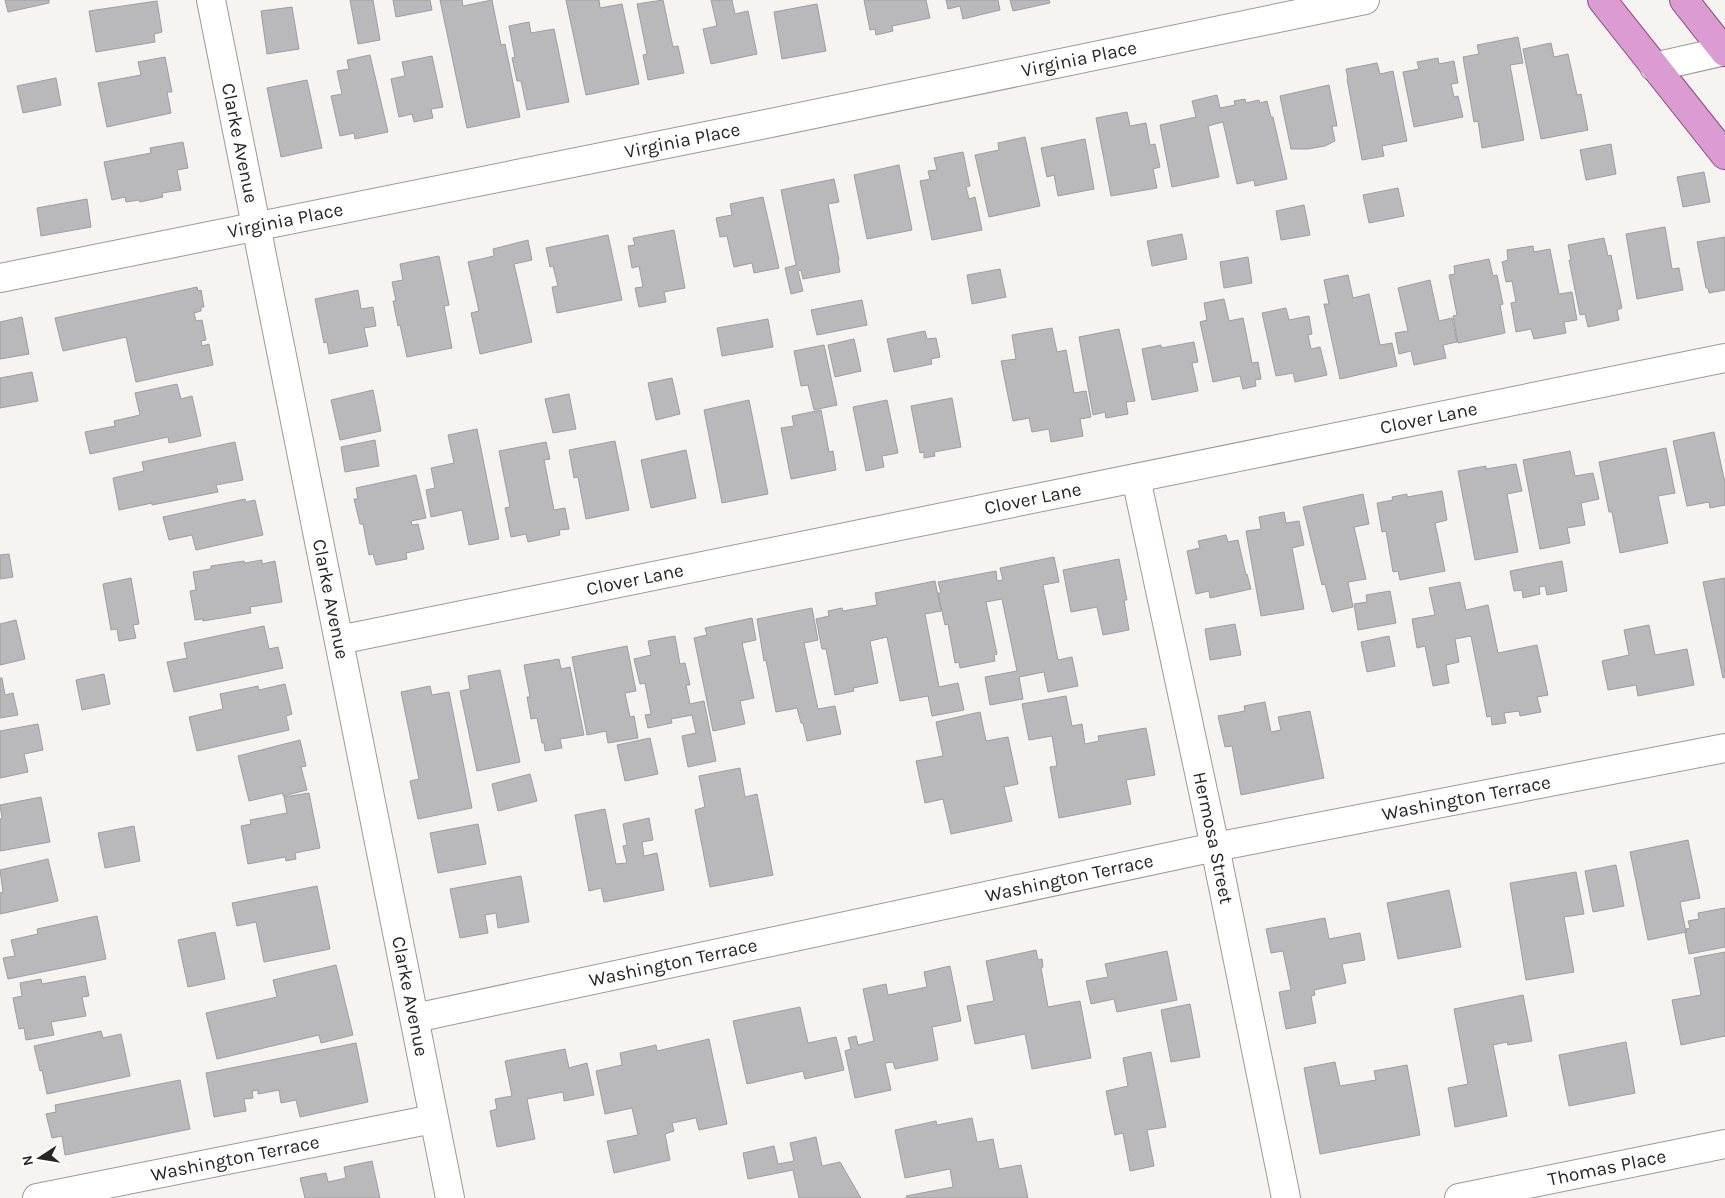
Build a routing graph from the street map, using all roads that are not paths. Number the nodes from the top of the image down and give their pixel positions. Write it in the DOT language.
graph roads {
  1 [pos="211,0"];
  2 [pos="1365,0"];
  3 [pos="1602,0"];
  4 [pos="1684,0"];
  5 [pos="1725,51"];
  6 [pos="1654,67"];
  7 [pos="1725,156"];
  8 [pos="256,226"];
  9 [pos="0,278"];
  10 [pos="1725,358"];
  11 [pos="1136,478"];
  12 [pos="340,640"];
  13 [pos="1725,748"];
  14 [pos="1215,847"];
  15 [pos="415,1018"];
  16 [pos="434,1119"];
  17 [pos="1725,1144"];
  18 [pos="37,1198"];
  19 [pos="450,1198"];
  20 [pos="1286,1198"];
  21 [pos="1459,1198"];
  1 -- 8 [label="street, Clarke Avenue"];
  2 -- 8 [label="street, Virginia Place"];
  3 -- 6 [label="main road"];
  4 -- 5 [label="main road"];
  5 -- 6 [label="street"];
  6 -- 7 [label="main road"];
  8 -- 9 [label="street, Virginia Place"];
  8 -- 12 [label="street, Clarke Avenue"];
  10 -- 11 [label="street, Clover Lane"];
  11 -- 12 [label="street, Clover Lane"];
  11 -- 14 [label="street, Hermosa Street"];
  12 -- 15 [label="street, Clarke Avenue"];
  13 -- 14 [label="street, Washington Terrace"];
  14 -- 15 [label="street, Washington Terrace"];
  14 -- 20 [label="street, Hermosa Street"];
  15 -- 16 [label="street, Clarke Avenue"];
  16 -- 18 [label="street, Washington Terrace"];
  16 -- 19 [label="street, Clarke Avenue"];
  17 -- 21 [label="street, Thomas Place"];
}
